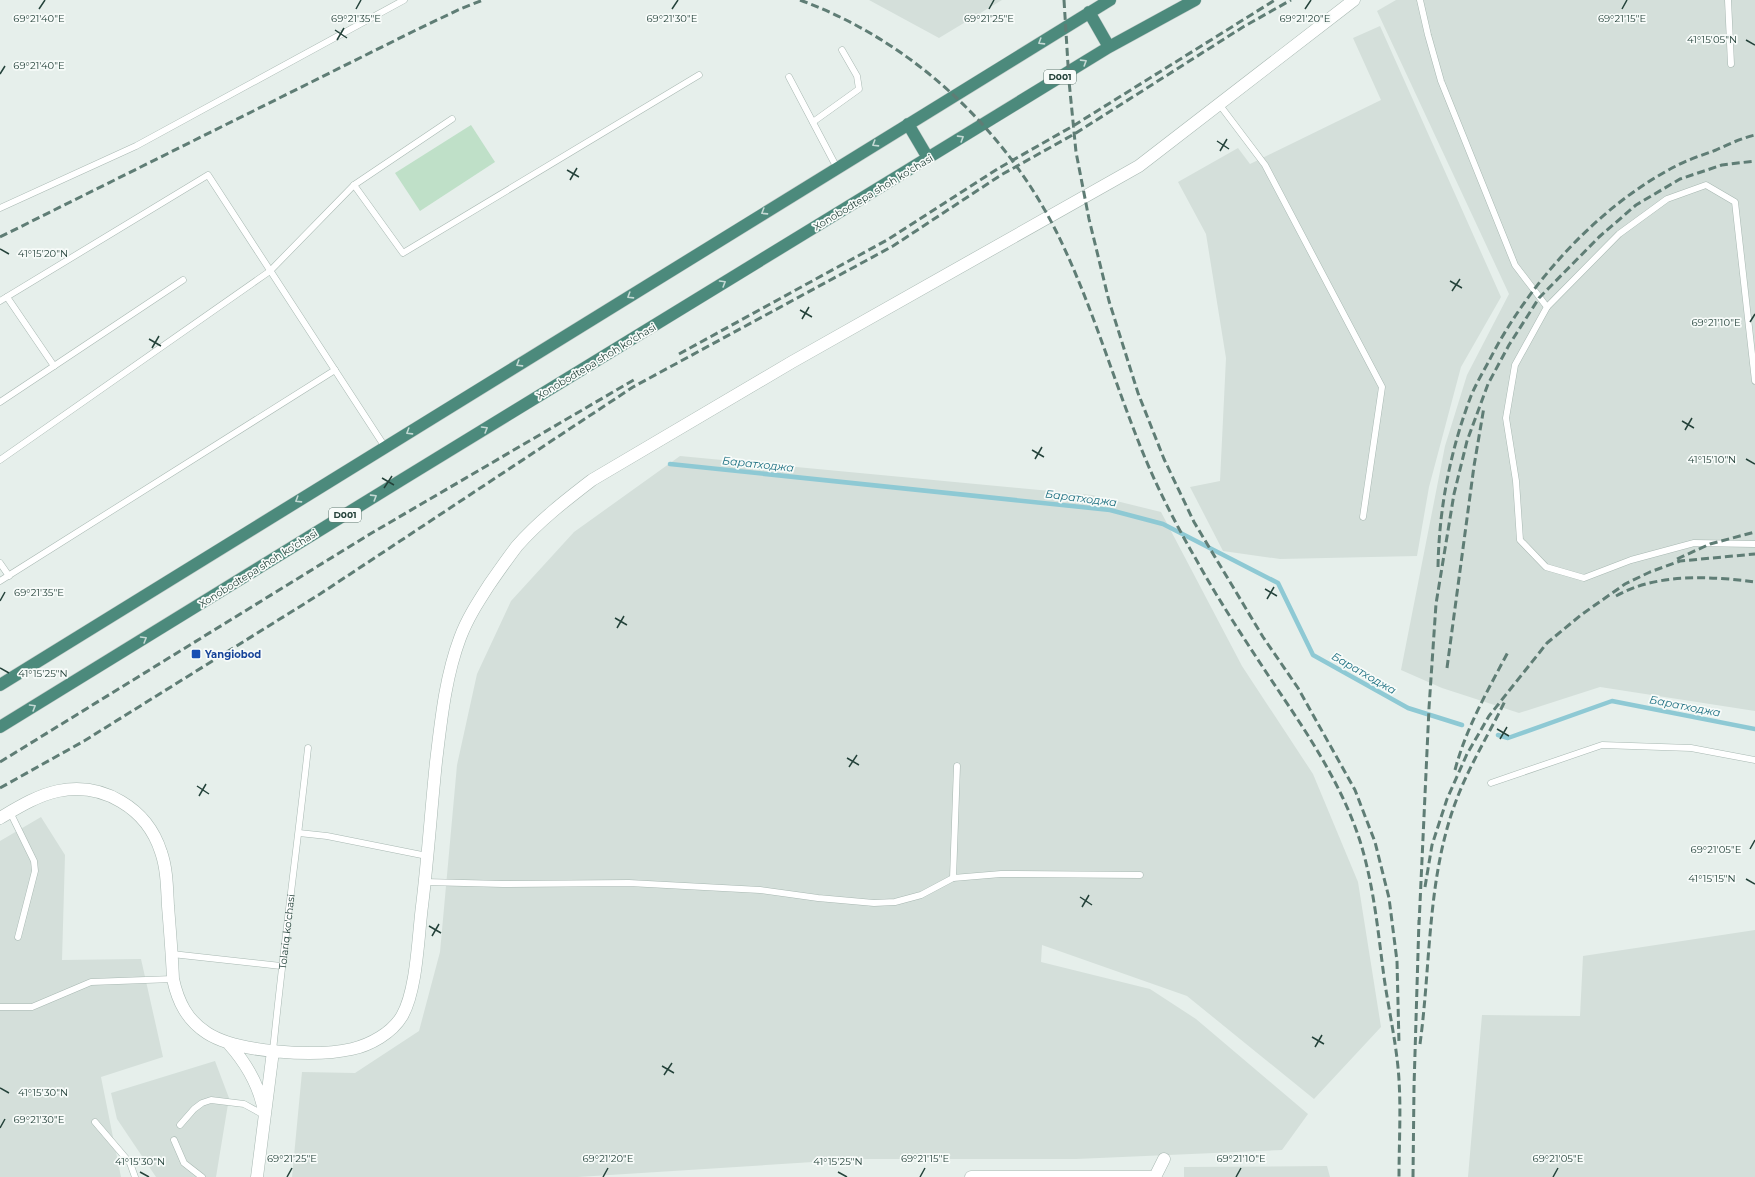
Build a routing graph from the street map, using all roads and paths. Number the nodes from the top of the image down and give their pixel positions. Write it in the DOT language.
graph roads {
  1 [pos="404,0"];
  2 [pos="1110,0"];
  3 [pos="1195,0"];
  4 [pos="1354,0"];
  5 [pos="1420,0"];
  6 [pos="1728,0"];
  7 [pos="1089,12"];
  8 [pos="1109,47"];
  9 [pos="842,50"];
  10 [pos="1731,64"];
  11 [pos="699,75"];
  12 [pos="789,78"];
  13 [pos="1219,104"];
  14 [pos="452,119"];
  15 [pos="813,122"];
  16 [pos="908,124"];
  17 [pos="928,158"];
  18 [pos="837,168"];
  19 [pos="354,186"];
  20 [pos="0,208"];
  21 [pos="270,271"];
  22 [pos="183,280"];
  23 [pos="7,297"];
  24 [pos="0,301"];
  25 [pos="1547,307"];
  26 [pos="54,366"];
  27 [pos="335,370"];
  28 [pos="1755,381"];
  29 [pos="0,402"];
  30 [pos="385,447"];
  31 [pos="0,460"];
  32 [pos="1363,517"];
  33 [pos="1755,544"];
  34 [pos="0,563"];
  35 [pos="9,576"];
  36 [pos="0,581"];
  37 [pos="0,685"];
  38 [pos="0,727"];
  39 [pos="308,748"];
  40 [pos="1755,760"];
  41 [pos="958,766"];
  42 [pos="1491,783"];
  43 [pos="5,815"];
  44 [pos="299,833"];
  45 [pos="427,856"];
  46 [pos="1140,876"];
  47 [pos="953,878"];
  48 [pos="425,882"];
  49 [pos="18,937"];
  50 [pos="172,954"];
  51 [pos="281,966"];
  52 [pos="173,979"];
  53 [pos="0,1006"];
  54 [pos="229,1044"];
  55 [pos="273,1051"];
  56 [pos="265,1116"];
  57 [pos="95,1122"];
  58 [pos="180,1125"];
  59 [pos="174,1140"];
  60 [pos="1164,1159"];
  61 [pos="135,1177"];
  62 [pos="202,1177"];
  63 [pos="257,1177"];
  64 [pos="972,1177"];
  1 -- 20 [label="lane"];
  2 -- 7 [label="highway"];
  3 -- 8 [label="highway, Xonobodtepa shoh ko'chasi / D001"];
  4 -- 13 [label="street"];
  5 -- 25 [label="lane"];
  6 -- 10 [label="lane"];
  7 -- 8 [label="highway"];
  7 -- 16 [label="highway, one-way"];
  17 -- 8 [label="highway, Xonobodtepa shoh ko'chasi / D001, one-way"];
  9 -- 15 [label="lane"];
  11 -- 19 [label="lane"];
  12 -- 15 [label="lane"];
  13 -- 32 [label="lane"];
  13 -- 45 [label="street"];
  14 -- 19 [label="lane"];
  15 -- 18 [label="lane"];
  16 -- 17 [label="highway"];
  16 -- 18 [label="highway, one-way"];
  38 -- 17 [label="highway, Xonobodtepa shoh ko'chasi / D001, one-way"];
  18 -- 30 [label="highway, one-way"];
  19 -- 21 [label="lane"];
  21 -- 23 [label="lane"];
  21 -- 27 [label="lane"];
  21 -- 31 [label="lane"];
  22 -- 26 [label="lane"];
  23 -- 24 [label="lane"];
  23 -- 26 [label="lane"];
  25 -- 28 [label="lane"];
  25 -- 33 [label="lane"];
  26 -- 29 [label="lane"];
  27 -- 30 [label="lane"];
  27 -- 35 [label="lane"];
  30 -- 37 [label="highway, one-way"];
  34 -- 35 [label="lane"];
  35 -- 36 [label="lane"];
  39 -- 44 [label="lane, Tolariq ko'chasi"];
  40 -- 42 [label="lane"];
  41 -- 47 [label="lane"];
  43 -- 49 [label="lane"];
  43 -- 50 [label="street"];
  44 -- 45 [label="lane"];
  44 -- 51 [label="lane, Tolariq ko'chasi"];
  45 -- 48 [label="street"];
  46 -- 47 [label="lane"];
  47 -- 48 [label="lane"];
  48 -- 55 [label="street"];
  50 -- 51 [label="lane"];
  50 -- 52 [label="street"];
  51 -- 55 [label="lane, Tolariq ko'chasi"];
  52 -- 53 [label="lane"];
  52 -- 54 [label="street"];
  54 -- 55 [label="street"];
  54 -- 56 [label="street, Tolariq ko'chasi"];
  55 -- 56 [label="street, Tolariq ko'chasi"];
  56 -- 58 [label="lane"];
  56 -- 63 [label="street, Tolariq ko'chasi"];
  57 -- 61 [label="lane"];
  59 -- 62 [label="lane"];
  60 -- 64 [label="street"];
}
